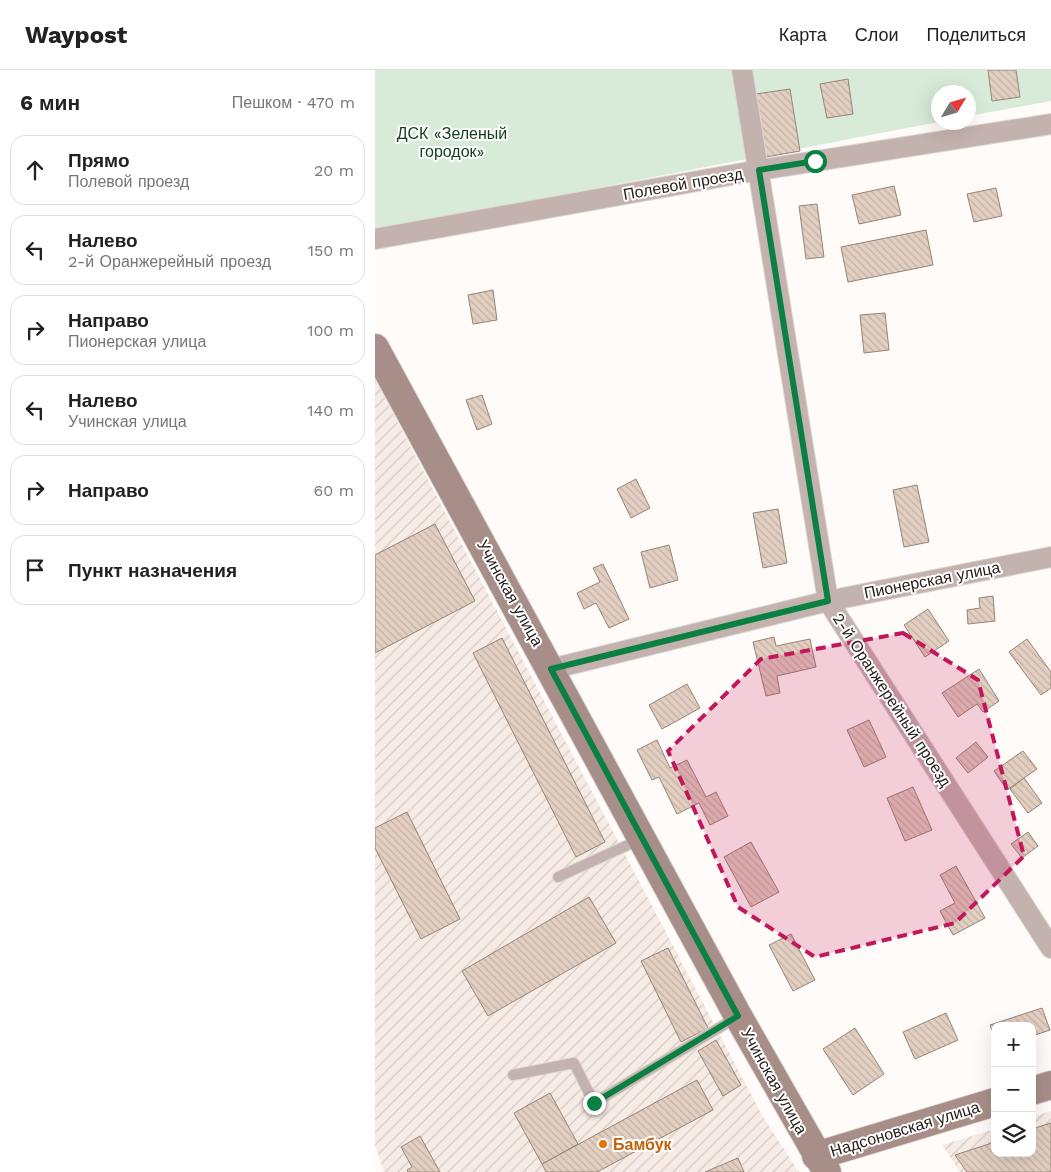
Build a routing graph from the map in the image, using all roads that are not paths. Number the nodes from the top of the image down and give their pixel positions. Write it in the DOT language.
graph roads {
  1 [pos="742,70"];
  2 [pos="1051,124"];
  3 [pos="759,170"];
  4 [pos="375,238"];
  5 [pos="375,348"];
  6 [pos="1051,557"];
  7 [pos="828,601"];
  8 [pos="551,669"];
  9 [pos="642,838"];
  10 [pos="558,878"];
  11 [pos="1051,948"];
  12 [pos="738,1016"];
  13 [pos="513,1075"];
  14 [pos="1051,1085"];
  15 [pos="1036,1090"];
  16 [pos="991,1103"];
  17 [pos="821,1164"];
  1 -- 3 [label="street, 2-й Оранжерейный проезд"];
  2 -- 3 [label="street, Полевой проезд"];
  3 -- 4 [label="street, Полевой проезд"];
  3 -- 7 [label="street, 2-й Оранжерейный проезд"];
  5 -- 8 [label="main road, Учинская улица"];
  6 -- 7 [label="street, Пионерская улица"];
  7 -- 8 [label="street, Пионерская улица"];
  7 -- 11 [label="street, 2-й Оранжерейный проезд"];
  8 -- 9 [label="main road, Учинская улица"];
  9 -- 10 [label="lane"];
  9 -- 12 [label="main road, Учинская улица"];
  12 -- 13 [label="lane"];
  12 -- 17 [label="main road, Учинская улица"];
  14 -- 15 [label="main road"];
  16 -- 17 [label="main road, Надсоновская улица"];
}
